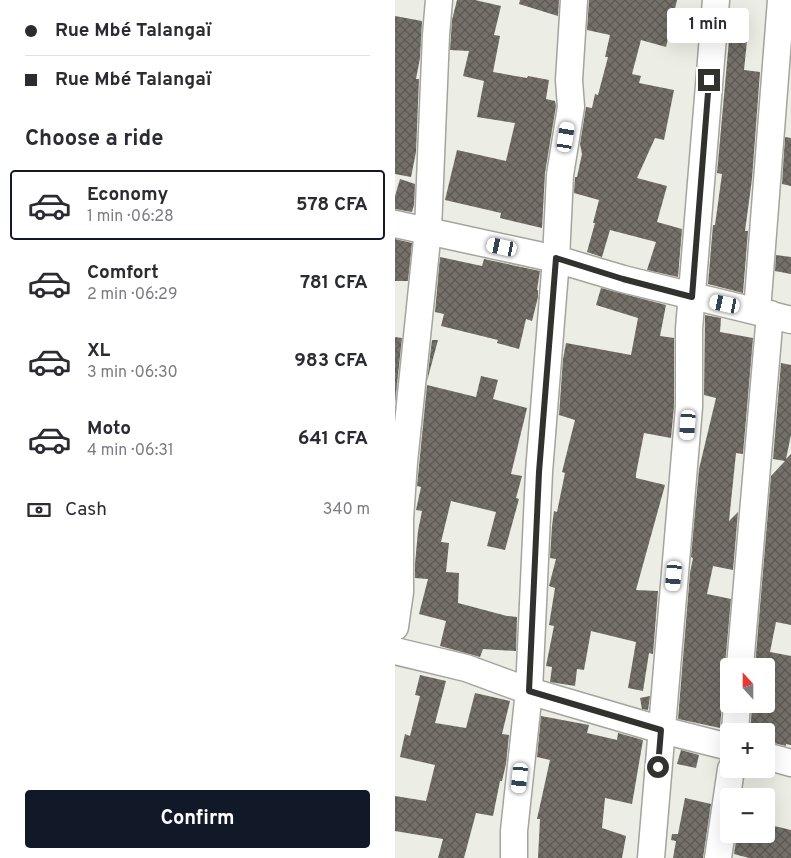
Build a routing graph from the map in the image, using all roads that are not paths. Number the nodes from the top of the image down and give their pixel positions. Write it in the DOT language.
graph roads {
  1 [pos="439,0"];
  2 [pos="574,0"];
  3 [pos="716,0"];
  4 [pos="781,0"];
  5 [pos="395,224"];
  6 [pos="428,230"];
  7 [pos="556,258"];
  8 [pos="692,297"];
  9 [pos="773,315"];
  10 [pos="395,627"];
  11 [pos="395,651"];
  12 [pos="741,658"];
  13 [pos="529,691"];
  14 [pos="661,730"];
  15 [pos="720,745"];
  16 [pos="775,759"];
  17 [pos="791,763"];
  18 [pos="730,778"];
  19 [pos="513,858"];
  20 [pos="651,858"];
  21 [pos="718,858"];
  1 -- 6 [label="street"];
  2 -- 7 [label="street"];
  3 -- 8 [label="street"];
  4 -- 9 [label="street"];
  5 -- 6 [label="street"];
  6 -- 7 [label="street"];
  6 -- 10 [label="street"];
  7 -- 8 [label="street"];
  7 -- 13 [label="street"];
  8 -- 9 [label="street"];
  8 -- 14 [label="street"];
  9 -- 12 [label="street"];
  11 -- 13 [label="street"];
  13 -- 14 [label="street"];
  13 -- 19 [label="street"];
  14 -- 15 [label="street"];
  14 -- 20 [label="street"];
  16 -- 17 [label="street"];
  18 -- 21 [label="street"];
}
